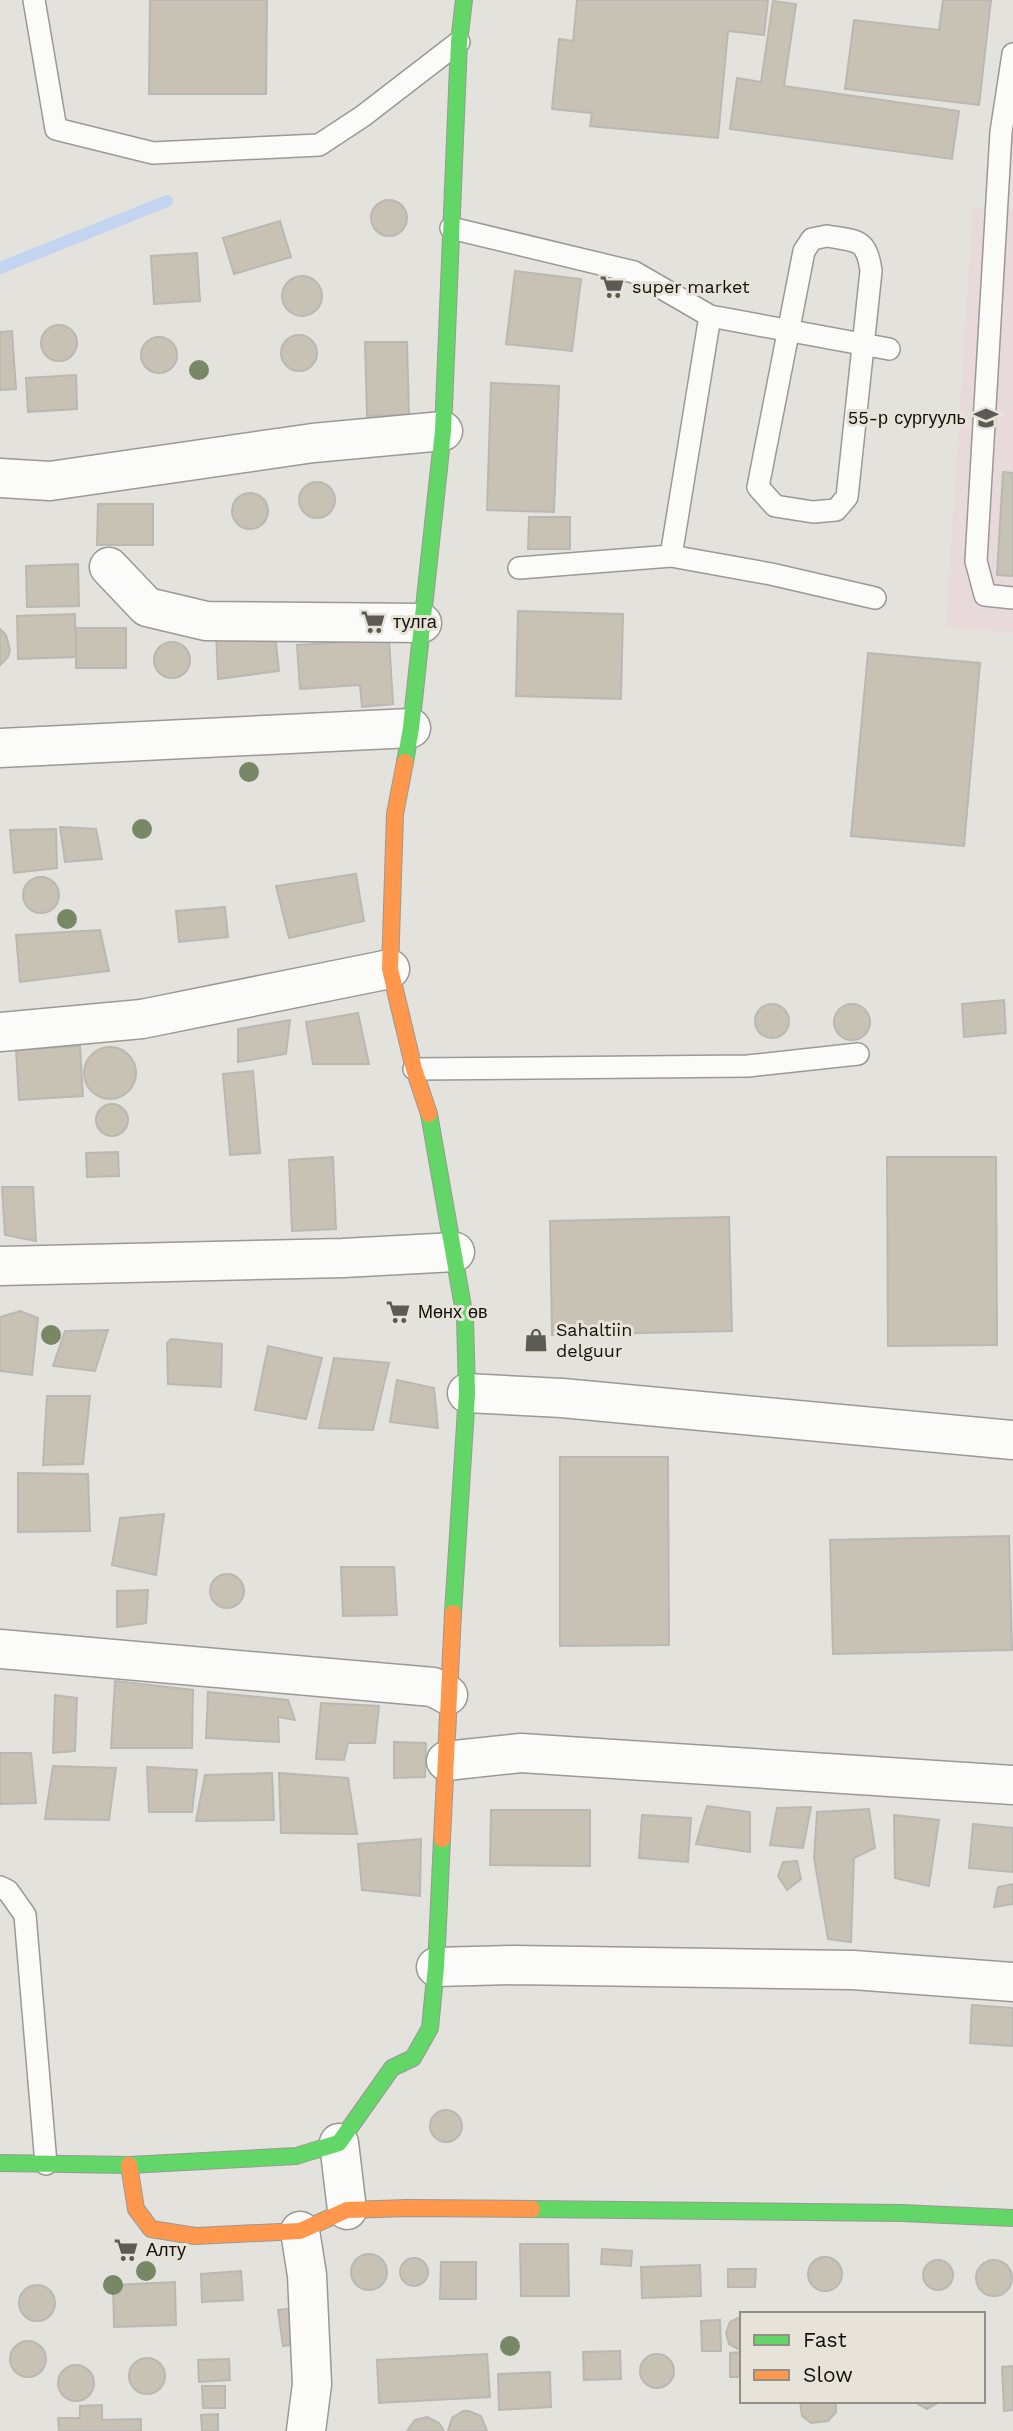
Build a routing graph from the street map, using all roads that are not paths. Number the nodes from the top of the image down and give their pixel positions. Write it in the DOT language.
graph roads {
  1 [pos="34,0"];
  2 [pos="464,0"];
  3 [pos="459,41"];
  4 [pos="1013,54"];
  5 [pos="451,228"];
  6 [pos="710,316"];
  7 [pos="789,331"];
  8 [pos="862,344"];
  9 [pos="890,349"];
  10 [pos="443,431"];
  11 [pos="0,478"];
  12 [pos="671,556"];
  13 [pos="109,567"];
  14 [pos="519,568"];
  15 [pos="875,598"];
  16 [pos="1013,598"];
  17 [pos="422,624"];
  18 [pos="411,729"];
  19 [pos="0,748"];
  20 [pos="390,969"];
  21 [pos="0,1032"];
  22 [pos="858,1054"];
  23 [pos="414,1069"];
  24 [pos="454,1252"];
  25 [pos="0,1266"];
  26 [pos="467,1393"];
  27 [pos="1013,1440"];
  28 [pos="0,1649"];
  29 [pos="448,1695"];
  30 [pos="446,1761"];
  31 [pos="1013,1785"];
  32 [pos="0,1887"];
  33 [pos="436,1967"];
  34 [pos="1013,1982"];
  35 [pos="339,2143"];
  36 [pos="0,2162"];
  37 [pos="46,2164"];
  38 [pos="129,2165"];
  39 [pos="347,2210"];
  40 [pos="1013,2218"];
  41 [pos="300,2231"];
  42 [pos="306,2431"];
  1 -- 3 [label="lane"];
  2 -- 3 [label="street"];
  3 -- 5 [label="street"];
  4 -- 16 [label="lane"];
  5 -- 6 [label="lane"];
  5 -- 10 [label="street"];
  6 -- 7 [label="lane"];
  6 -- 12 [label="lane"];
  7 -- 8 [label="lane"];
  7 -- 8 [label="lane"];
  7 -- 8 [label="lane"];
  8 -- 9 [label="lane"];
  10 -- 11 [label="street"];
  10 -- 17 [label="street"];
  12 -- 14 [label="lane"];
  12 -- 15 [label="lane"];
  13 -- 17 [label="street"];
  17 -- 18 [label="street"];
  18 -- 19 [label="street"];
  18 -- 20 [label="street"];
  20 -- 21 [label="street"];
  20 -- 23 [label="street"];
  22 -- 23 [label="lane"];
  23 -- 24 [label="street"];
  24 -- 25 [label="street"];
  24 -- 26 [label="street"];
  26 -- 27 [label="street"];
  26 -- 29 [label="street"];
  28 -- 29 [label="street"];
  29 -- 30 [label="street"];
  30 -- 31 [label="street"];
  30 -- 33 [label="street"];
  32 -- 37 [label="lane"];
  33 -- 34 [label="street"];
  33 -- 35 [label="street"];
  35 -- 38 [label="street"];
  35 -- 39 [label="street"];
  36 -- 37 [label="street"];
  37 -- 38 [label="street"];
  38 -- 41 [label="street"];
  39 -- 40 [label="street"];
  39 -- 41 [label="street"];
  41 -- 42 [label="street"];
}
